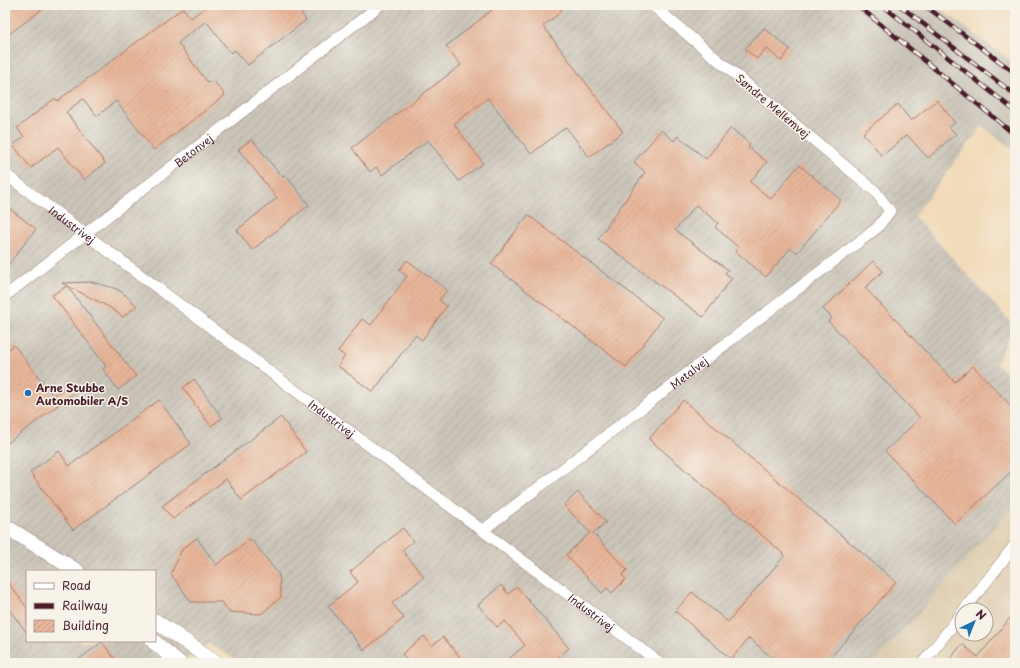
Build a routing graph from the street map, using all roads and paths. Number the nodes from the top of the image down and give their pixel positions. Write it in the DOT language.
graph roads {
  1 [pos="380,5"];
  2 [pos="652,5"];
  3 [pos="5,174"];
  4 [pos="890,210"];
  5 [pos="86,233"];
  6 [pos="5,296"];
  7 [pos="5,526"];
  8 [pos="483,530"];
  9 [pos="27,540"];
  10 [pos="1015,545"];
  11 [pos="65,570"];
  12 [pos="75,570"];
  13 [pos="970,602"];
  14 [pos="156,622"];
  15 [pos="954,623"];
  16 [pos="154,642"];
  17 [pos="179,663"];
  18 [pos="217,663"];
  19 [pos="660,663"];
  20 [pos="923,663"];
  1 -- 5 [label="street, Betonvej"];
  2 -- 4 [label="street, Søndre Mellemvej"];
  3 -- 5 [label="street, Industrivej"];
  4 -- 8 [label="street, Metalvej"];
  5 -- 6 [label="street, Betonvej"];
  5 -- 8 [label="street, Industrivej"];
  7 -- 9 [label="main road"];
  8 -- 19 [label="street, Industrivej"];
  9 -- 11 [label="main road"];
  9 -- 12 [label="main road"];
  10 -- 13 [label="street"];
  14 -- 18 [label="main road"];
  15 -- 20 [label="street"];
  16 -- 17 [label="main road"];
}
